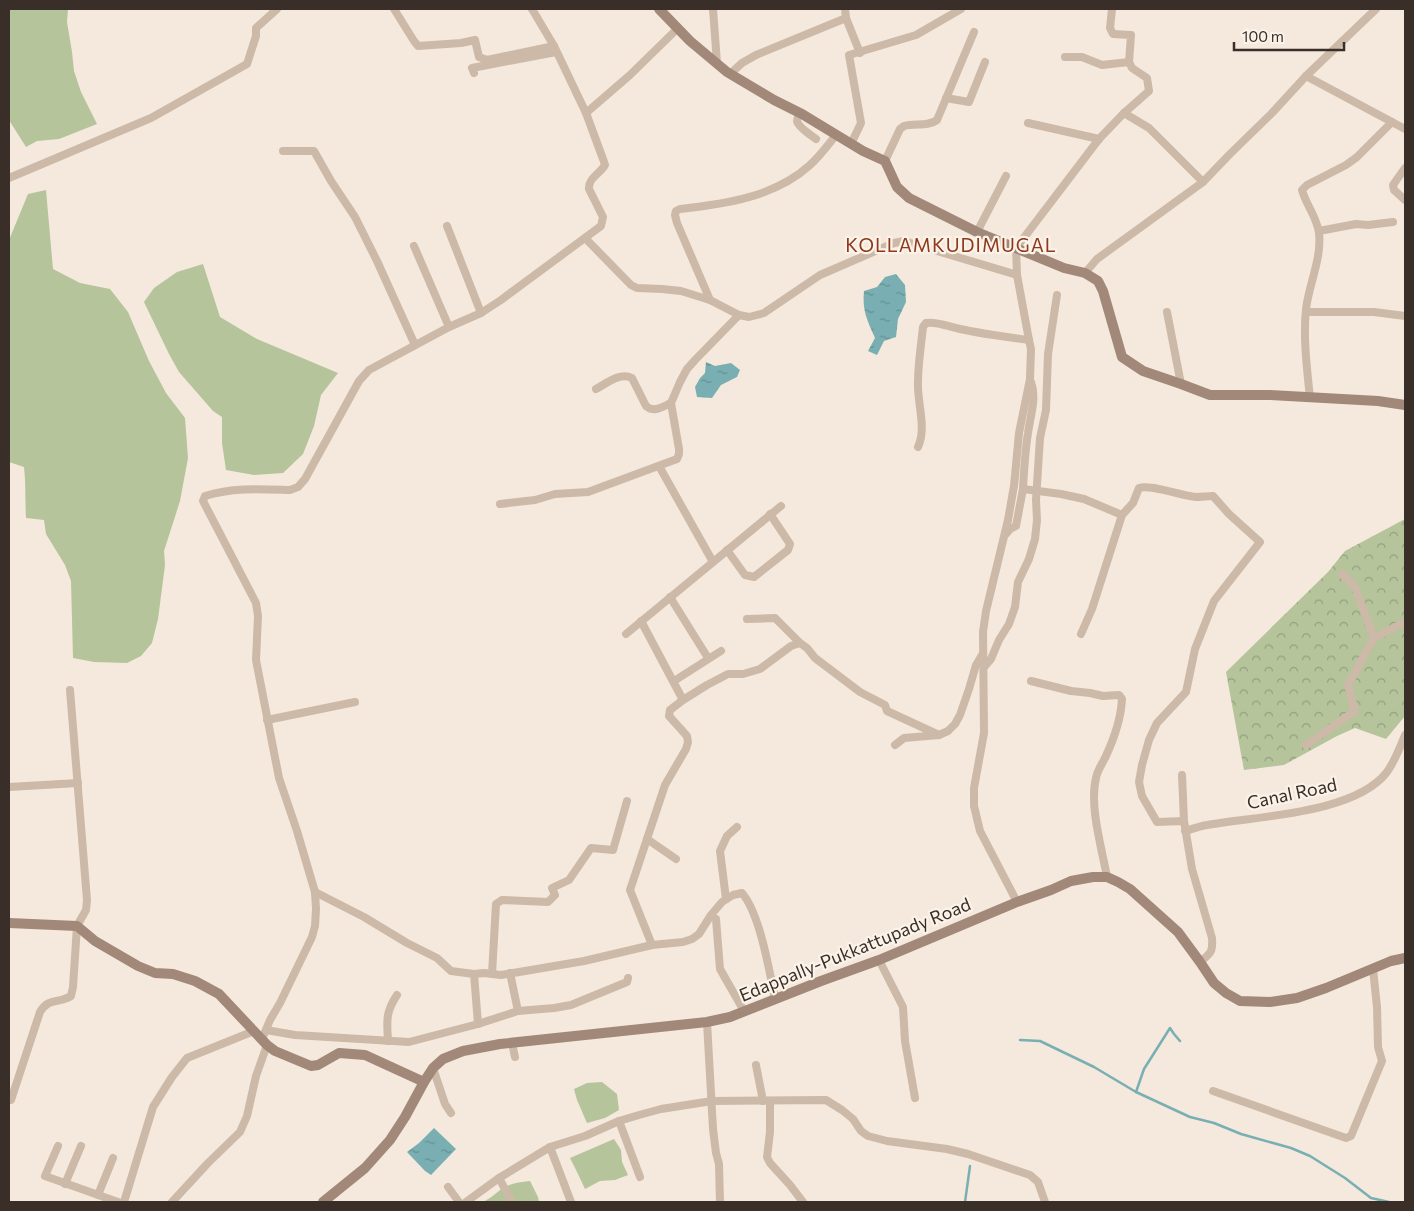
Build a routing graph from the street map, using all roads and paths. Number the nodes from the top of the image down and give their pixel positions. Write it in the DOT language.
graph roads {
  1 [pos="277,9"];
  2 [pos="394,9"];
  3 [pos="532,9"];
  4 [pos="659,9"];
  5 [pos="714,9"];
  6 [pos="845,9"];
  7 [pos="961,9"];
  8 [pos="1112,9"];
  9 [pos="1376,9"];
  10 [pos="846,18"];
  11 [pos="678,28"];
  12 [pos="974,32"];
  13 [pos="555,49"];
  14 [pos="860,53"];
  15 [pos="1065,57"];
  16 [pos="985,62"];
  17 [pos="1129,62"];
  18 [pos="486,63"];
  19 [pos="717,63"];
  20 [pos="474,73"];
  21 [pos="730,74"];
  22 [pos="1306,76"];
  23 [pos="946,98"];
  24 [pos="586,113"];
  25 [pos="800,113"];
  26 [pos="1124,113"];
  27 [pos="1392,122"];
  28 [pos="1028,123"];
  29 [pos="1405,129"];
  30 [pos="836,136"];
  31 [pos="816,139"];
  32 [pos="1099,139"];
  33 [pos="851,144"];
  34 [pos="283,152"];
  35 [pos="884,161"];
  36 [pos="1405,168"];
  37 [pos="1006,176"];
  38 [pos="9,178"];
  39 [pos="1202,182"];
  40 [pos="1405,200"];
  41 [pos="1393,222"];
  42 [pos="447,226"];
  43 [pos="1318,231"];
  44 [pos="977,232"];
  45 [pos="585,238"];
  46 [pos="414,246"];
  47 [pos="1016,248"];
  48 [pos="1085,274"];
  49 [pos="1017,275"];
  50 [pos="1057,295"];
  51 [pos="710,300"];
  52 [pos="1167,312"];
  53 [pos="1306,312"];
  54 [pos="481,313"];
  55 [pos="739,315"];
  56 [pos="1405,316"];
  57 [pos="449,327"];
  58 [pos="1029,340"];
  59 [pos="415,345"];
  60 [pos="1030,379"];
  61 [pos="1181,384"];
  62 [pos="596,389"];
  63 [pos="1310,398"];
  64 [pos="671,403"];
  65 [pos="1405,405"];
  66 [pos="918,447"];
  67 [pos="659,466"];
  68 [pos="1023,489"];
  69 [pos="1037,492"];
  70 [pos="500,504"];
  71 [pos="781,506"];
  72 [pos="770,514"];
  73 [pos="1122,515"];
  74 [pos="1005,536"];
  75 [pos="727,550"];
  76 [pos="713,562"];
  77 [pos="1342,574"];
  78 [pos="670,597"];
  79 [pos="747,619"];
  80 [pos="641,621"];
  81 [pos="1405,622"];
  82 [pos="626,634"];
  83 [pos="1081,634"];
  84 [pos="1374,638"];
  85 [pos="800,643"];
  86 [pos="721,651"];
  87 [pos="982,655"];
  88 [pos="708,658"];
  89 [pos="984,667"];
  90 [pos="674,681"];
  91 [pos="1031,681"];
  92 [pos="70,690"];
  93 [pos="683,700"];
  94 [pos="355,702"];
  95 [pos="267,720"];
  96 [pos="939,735"];
  97 [pos="1405,735"];
  98 [pos="895,745"];
  99 [pos="1306,745"];
  100 [pos="1182,775"];
  101 [pos="78,783"];
  102 [pos="9,787"];
  103 [pos="627,801"];
  104 [pos="1184,821"];
  105 [pos="737,827"];
  106 [pos="1185,831"];
  107 [pos="647,839"];
  108 [pos="676,858"];
  109 [pos="1107,877"];
  110 [pos="315,892"];
  111 [pos="726,900"];
  112 [pos="1017,902"];
  113 [pos="716,919"];
  114 [pos="9,923"];
  115 [pos="77,926"];
  116 [pos="652,945"];
  117 [pos="1405,958"];
  118 [pos="879,960"];
  119 [pos="1200,962"];
  120 [pos="1373,969"];
  121 [pos="510,973"];
  122 [pos="474,974"];
  123 [pos="492,974"];
  124 [pos="628,978"];
  125 [pos="397,995"];
  126 [pos="775,998"];
  127 [pos="518,1011"];
  128 [pos="744,1011"];
  129 [pos="707,1022"];
  130 [pos="478,1024"];
  131 [pos="254,1031"];
  132 [pos="265,1038"];
  133 [pos="388,1042"];
  134 [pos="512,1043"];
  135 [pos="514,1057"];
  136 [pos="756,1065"];
  137 [pos="433,1068"];
  138 [pos="424,1082"];
  139 [pos="1213,1091"];
  140 [pos="915,1098"];
  141 [pos="11,1100"];
  142 [pos="712,1101"];
  143 [pos="766,1101"];
  144 [pos="451,1113"];
  145 [pos="619,1121"];
  146 [pos="58,1146"];
  147 [pos="81,1146"];
  148 [pos="550,1147"];
  149 [pos="113,1158"];
  150 [pos="640,1177"];
  151 [pos="499,1178"];
  152 [pos="65,1184"];
  153 [pos="448,1187"];
  154 [pos="98,1195"];
  155 [pos="118,1202"];
  156 [pos="124,1202"];
  157 [pos="172,1202"];
  158 [pos="323,1202"];
  159 [pos="459,1202"];
  160 [pos="466,1202"];
  161 [pos="512,1202"];
  162 [pos="571,1202"];
  163 [pos="720,1202"];
  164 [pos="803,1202"];
  165 [pos="1045,1202"];
  1 -- 38 [label="street"];
  2 -- 18 [label="street"];
  3 -- 13 [label="street"];
  4 -- 11 [label="street"];
  5 -- 19 [label="street"];
  6 -- 10 [label="street"];
  7 -- 14 [label="street"];
  8 -- 17 [label="street"];
  9 -- 22 [label="street"];
  10 -- 14 [label="street"];
  10 -- 21 [label="street"];
  11 -- 19 [label="street"];
  11 -- 24 [label="street"];
  12 -- 23 [label="street"];
  13 -- 18 [label="street"];
  13 -- 24 [label="street"];
  14 -- 33 [label="street"];
  15 -- 17 [label="street"];
  16 -- 23 [label="street"];
  17 -- 26 [label="street"];
  18 -- 20 [label="street"];
  19 -- 21 [label="street"];
  21 -- 25 [label="street"];
  22 -- 27 [label="street"];
  22 -- 39 [label="street"];
  23 -- 35 [label="street"];
  24 -- 45 [label="street"];
  25 -- 30 [label="street"];
  25 -- 31 [label="street"];
  26 -- 32 [label="street"];
  26 -- 39 [label="street"];
  27 -- 29 [label="street"];
  27 -- 43 [label="street"];
  28 -- 32 [label="street"];
  30 -- 33 [label="street"];
  30 -- 51 [label="street"];
  32 -- 47 [label="street"];
  33 -- 35 [label="street"];
  34 -- 59 [label="street"];
  35 -- 44 [label="street"];
  36 -- 40 [label="street"];
  37 -- 44 [label="street"];
  39 -- 48 [label="street"];
  41 -- 43 [label="street"];
  42 -- 54 [label="street"];
  43 -- 53 [label="street"];
  44 -- 47 [label="street"];
  45 -- 51 [label="street"];
  45 -- 54 [label="street"];
  46 -- 57 [label="street"];
  47 -- 48 [label="street"];
  47 -- 49 [label="street"];
  48 -- 61 [label="street"];
  49 -- 55 [label="street"];
  49 -- 58 [label="street"];
  50 -- 69 [label="street"];
  51 -- 55 [label="street"];
  52 -- 61 [label="street"];
  53 -- 56 [label="street"];
  53 -- 63 [label="street"];
  54 -- 57 [label="street"];
  55 -- 64 [label="street"];
  57 -- 59 [label="street"];
  58 -- 60 [label="street"];
  58 -- 66 [label="street"];
  59 -- 95 [label="street"];
  60 -- 68 [label="street"];
  60 -- 74 [label="street"];
  61 -- 63 [label="street"];
  62 -- 64 [label="street"];
  63 -- 65 [label="street"];
  64 -- 67 [label="street"];
  67 -- 70 [label="street"];
  67 -- 76 [label="street"];
  68 -- 69 [label="street"];
  68 -- 74 [label="street"];
  69 -- 73 [label="street"];
  69 -- 89 [label="street"];
  71 -- 72 [label="street"];
  72 -- 75 [label="street"];
  72 -- 75 [label="street"];
  73 -- 83 [label="street"];
  73 -- 104 [label="street"];
  74 -- 87 [label="street"];
  75 -- 76 [label="street"];
  76 -- 78 [label="street"];
  77 -- 84 [label="street"];
  78 -- 80 [label="street"];
  78 -- 88 [label="street"];
  79 -- 85 [label="street"];
  80 -- 82 [label="street"];
  80 -- 90 [label="street"];
  81 -- 84 [label="street"];
  84 -- 99 [label="street"];
  85 -- 93 [label="street"];
  85 -- 96 [label="street"];
  86 -- 88 [label="street"];
  87 -- 89 [label="street"];
  87 -- 96 [label="street"];
  88 -- 90 [label="street"];
  89 -- 112 [label="street"];
  90 -- 93 [label="street"];
  91 -- 109 [label="street"];
  92 -- 101 [label="street"];
  93 -- 107 [label="street"];
  94 -- 95 [label="street"];
  95 -- 110 [label="street"];
  96 -- 98 [label="street"];
  97 -- 106 [label="street, Canal Road"];
  100 -- 104 [label="street"];
  101 -- 102 [label="street"];
  101 -- 115 [label="street"];
  103 -- 123 [label="street"];
  104 -- 106 [label="street"];
  105 -- 111 [label="street"];
  106 -- 119 [label="street"];
  107 -- 108 [label="street"];
  107 -- 116 [label="street"];
  109 -- 112 [label="street, Edappally-Pukkattupady Road"];
  109 -- 119 [label="street"];
  110 -- 122 [label="street"];
  110 -- 132 [label="street"];
  111 -- 116 [label="street"];
  111 -- 126 [label="street"];
  112 -- 118 [label="street, Edappally-Pukkattupady Road"];
  113 -- 128 [label="street"];
  114 -- 115 [label="street"];
  115 -- 131 [label="street"];
  115 -- 141 [label="street"];
  116 -- 121 [label="street"];
  117 -- 120 [label="street"];
  118 -- 126 [label="street, Edappally-Pukkattupady Road"];
  118 -- 140 [label="street"];
  119 -- 120 [label="street"];
  120 -- 139 [label="street"];
  121 -- 123 [label="street"];
  121 -- 127 [label="street"];
  122 -- 123 [label="street"];
  122 -- 130 [label="street"];
  124 -- 127 [label="street"];
  125 -- 133 [label="street"];
  126 -- 128 [label="street, Edappally-Pukkattupady Road"];
  127 -- 130 [label="street"];
  128 -- 129 [label="street, Edappally-Pukkattupady Road"];
  129 -- 134 [label="street, Edappally-Pukkattupady Road"];
  129 -- 142 [label="street"];
  130 -- 133 [label="street"];
  131 -- 132 [label="street"];
  131 -- 156 [label="street"];
  132 -- 133 [label="street"];
  132 -- 138 [label="street"];
  132 -- 157 [label="street"];
  134 -- 135 [label="street"];
  134 -- 137 [label="street, Edappally-Pukkattupady Road"];
  136 -- 143 [label="street"];
  137 -- 138 [label="street, Edappally-Pukkattupady Road"];
  137 -- 144 [label="street"];
  138 -- 158 [label="street, Edappally-Pukkattupady Road"];
  142 -- 143 [label="street"];
  142 -- 145 [label="street"];
  142 -- 163 [label="street"];
  143 -- 164 [label="street"];
  143 -- 165 [label="street"];
  145 -- 148 [label="street"];
  145 -- 150 [label="street"];
  146 -- 152 [label="street"];
  147 -- 152 [label="street"];
  148 -- 151 [label="street"];
  148 -- 162 [label="street"];
  149 -- 154 [label="street"];
  151 -- 160 [label="street"];
  151 -- 161 [label="street"];
  152 -- 154 [label="street"];
  153 -- 159 [label="street"];
  154 -- 155 [label="street"];
}
